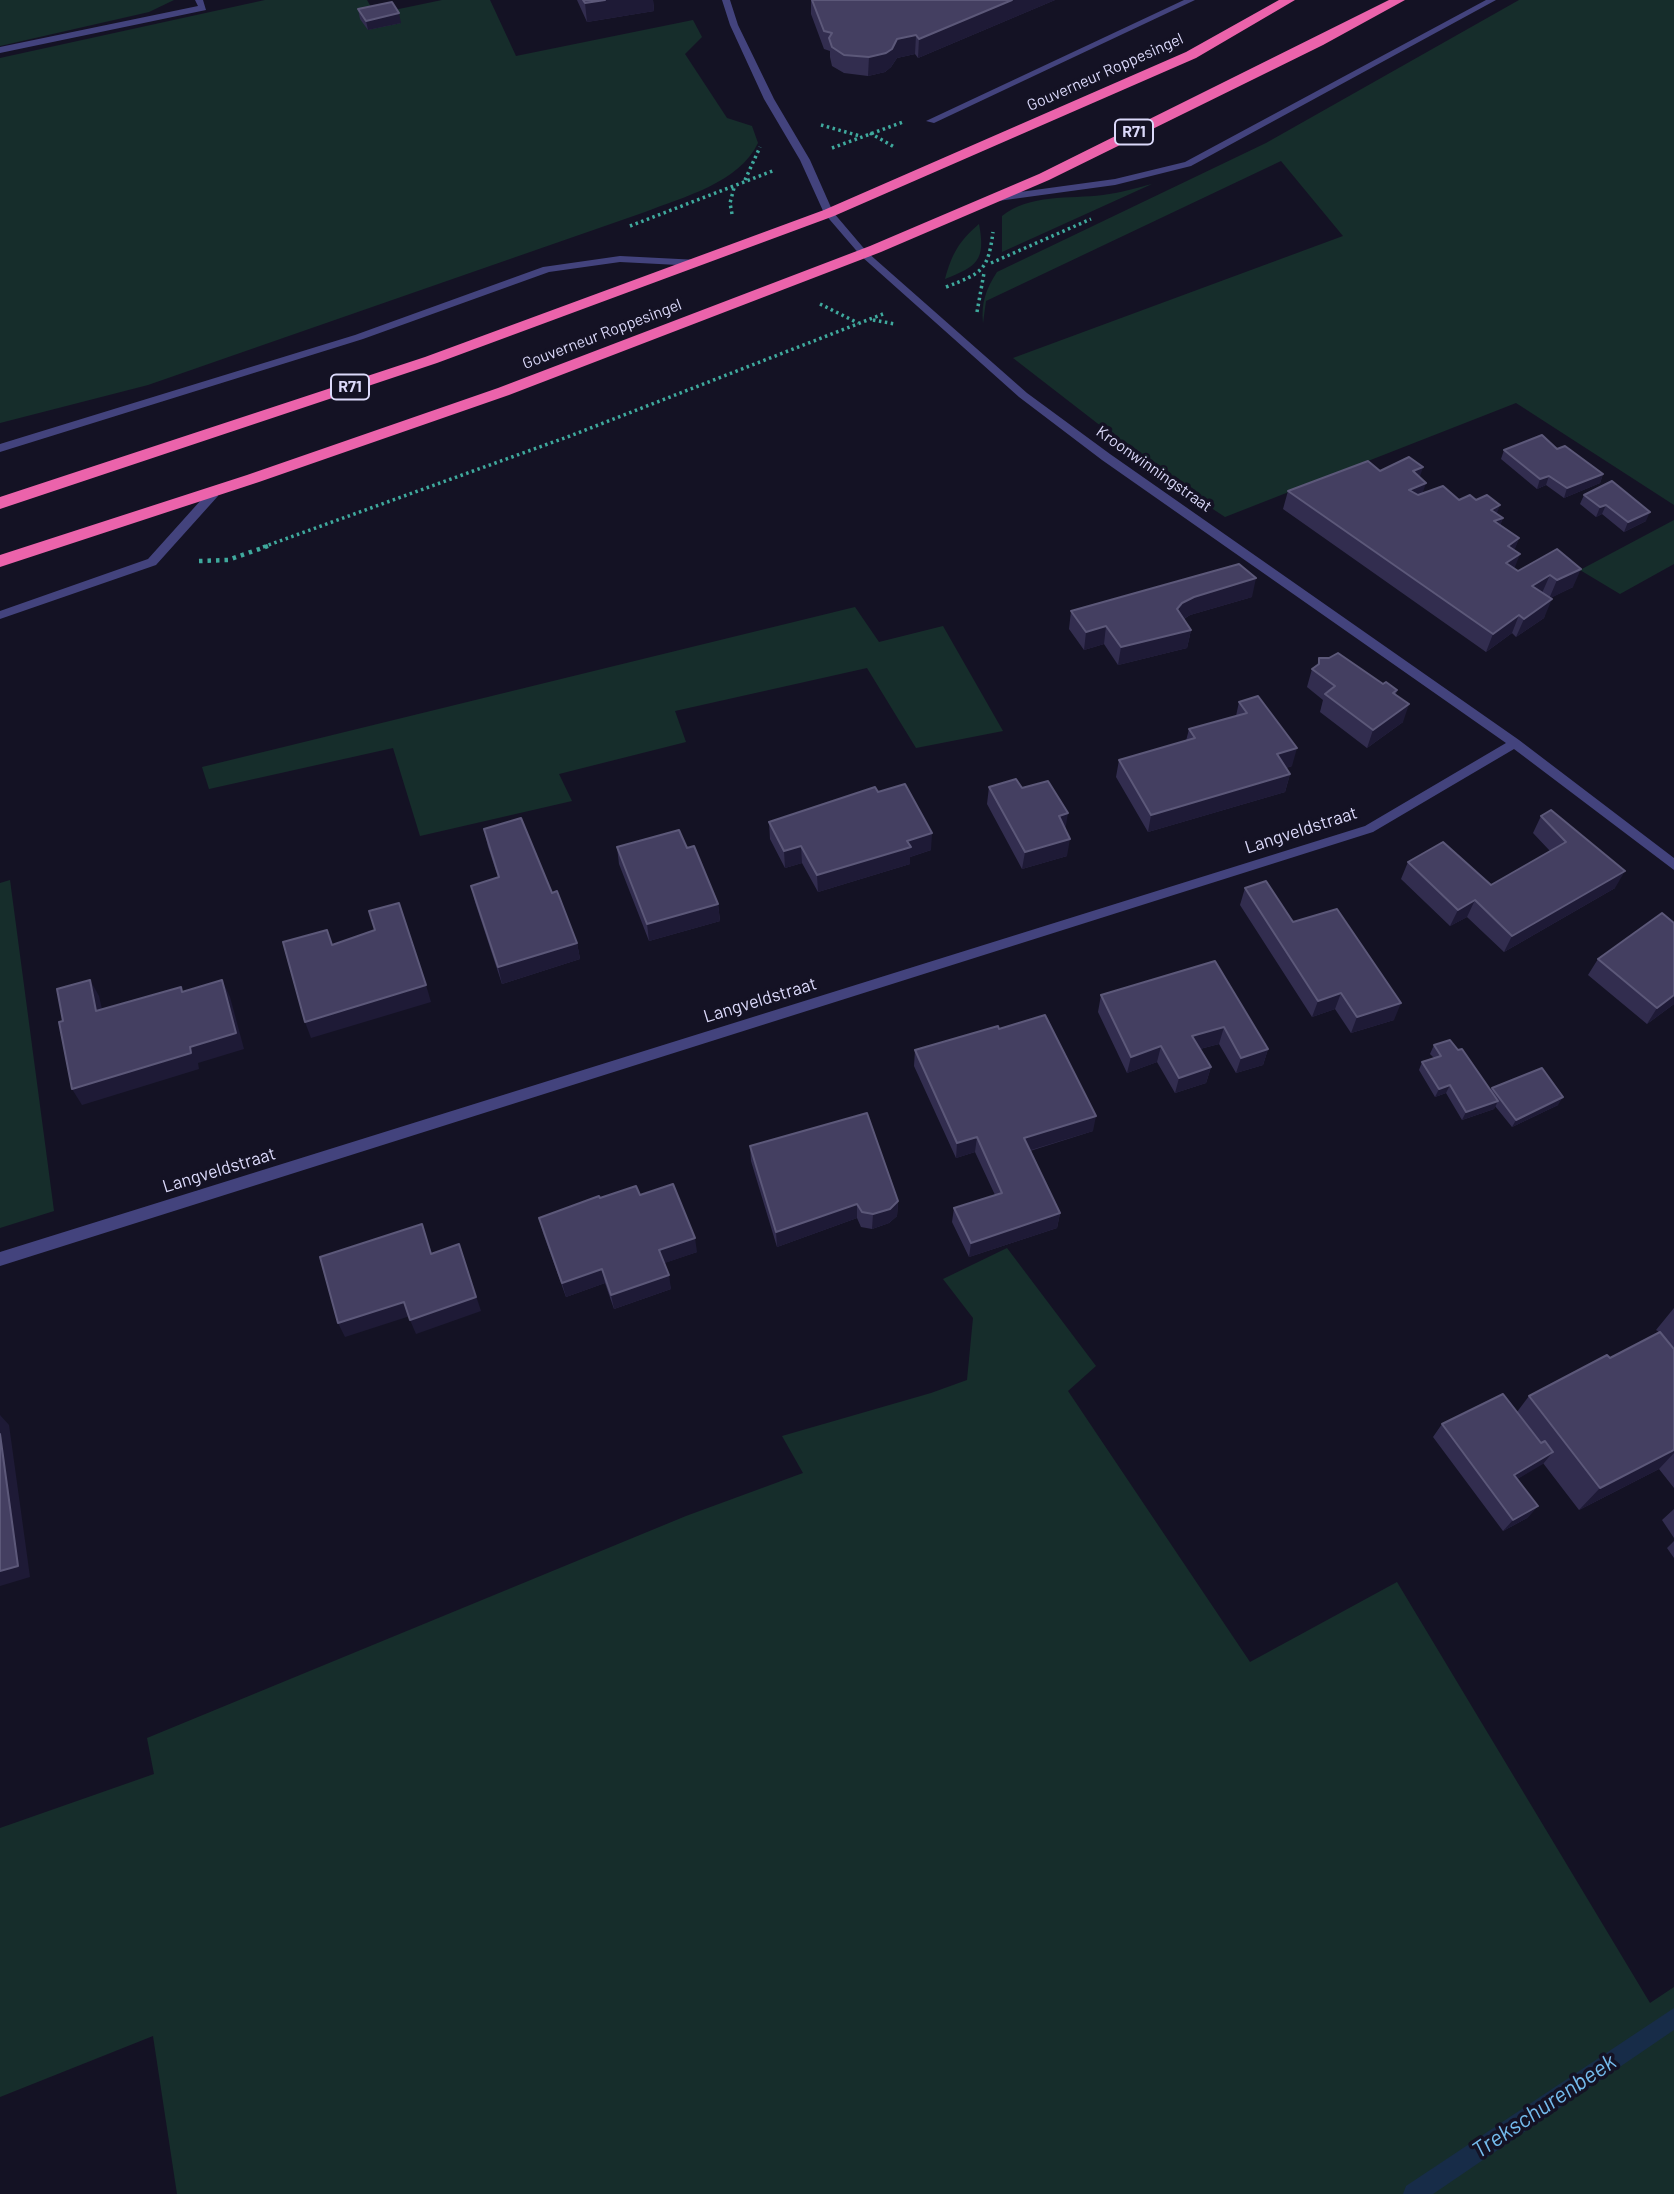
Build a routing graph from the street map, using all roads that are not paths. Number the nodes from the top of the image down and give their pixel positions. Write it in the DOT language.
graph roads {
  1 [pos="200,0"];
  2 [pos="726,0"];
  3 [pos="1191,0"];
  4 [pos="1289,0"];
  5 [pos="1399,0"];
  6 [pos="1492,0"];
  7 [pos="0,50"];
  8 [pos="931,121"];
  9 [pos="998,198"];
  10 [pos="829,213"];
  11 [pos="864,254"];
  12 [pos="698,263"];
  13 [pos="0,448"];
  14 [pos="215,493"];
  15 [pos="0,503"];
  16 [pos="0,561"];
  17 [pos="0,615"];
  18 [pos="1516,743"];
  19 [pos="1674,866"];
  20 [pos="0,1259"];
  1 -- 7 [label="street"];
  2 -- 10 [label="street, Kroonwinningstraat"];
  3 -- 8 [label="street, Gouverneur Roppesingel"];
  4 -- 10 [label="highway, Gouverneur Roppesingel / R71"];
  5 -- 9 [label="highway, Gouverneur Roppesingel / R71"];
  6 -- 9 [label="street, Gouverneur Roppesingel"];
  9 -- 11 [label="highway, Gouverneur Roppesingel / R71"];
  10 -- 11 [label="street, Kroonwinningstraat"];
  10 -- 12 [label="highway, Gouverneur Roppesingel / R71"];
  11 -- 14 [label="highway, Gouverneur Roppesingel / R71"];
  11 -- 18 [label="street, Kroonwinningstraat"];
  12 -- 13 [label="street, Gouverneur Roppesingel"];
  12 -- 15 [label="highway, Gouverneur Roppesingel / R71"];
  14 -- 16 [label="highway, Gouverneur Roppesingel / R71"];
  14 -- 17 [label="street, Gouverneur Roppesingel"];
  18 -- 19 [label="street, Kroonwinningstraat"];
  18 -- 20 [label="street, Langveldstraat"];
}
